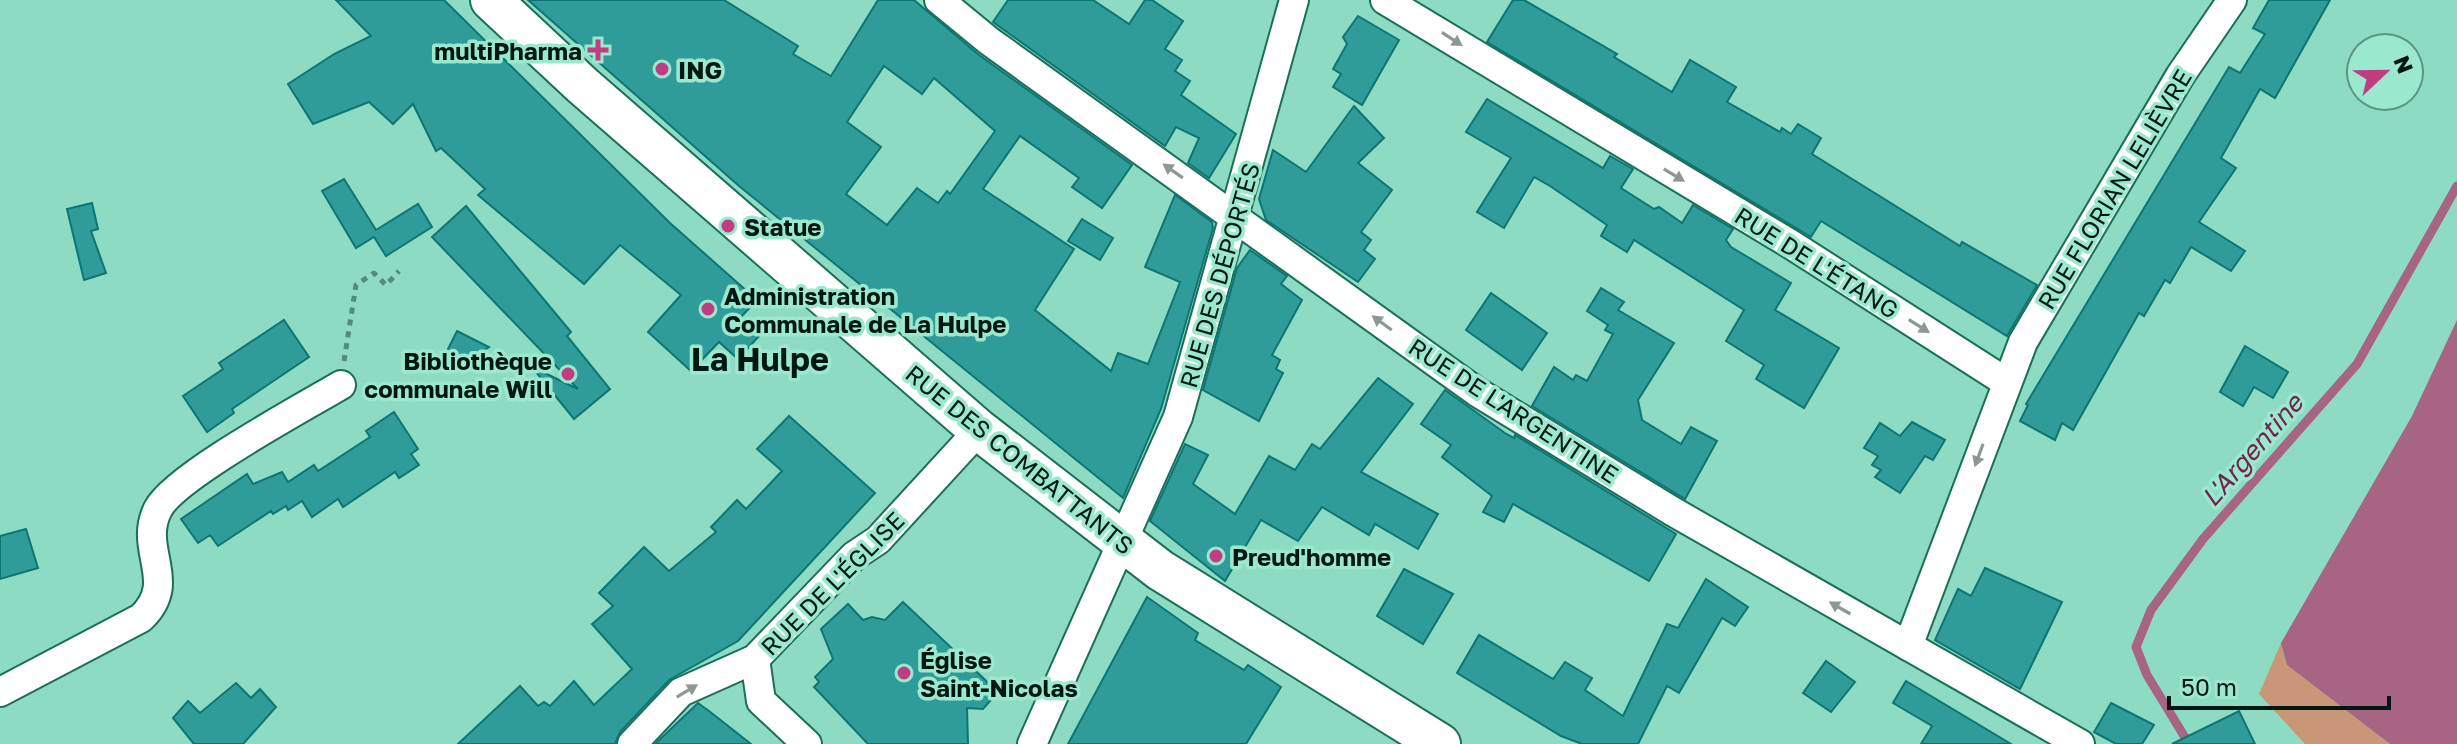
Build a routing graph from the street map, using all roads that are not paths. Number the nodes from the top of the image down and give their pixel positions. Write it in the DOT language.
graph roads {
  1 [pos="491,0"];
  2 [pos="939,0"];
  3 [pos="1294,0"];
  4 [pos="1385,0"];
  5 [pos="2232,0"];
  6 [pos="1236,217"];
  7 [pos="2006,382"];
  8 [pos="341,385"];
  9 [pos="979,430"];
  10 [pos="1121,542"];
  11 [pos="1908,646"];
  12 [pos="755,659"];
  13 [pos="0,692"];
  14 [pos="632,744"];
  15 [pos="807,744"];
  16 [pos="1032,744"];
  17 [pos="1440,744"];
  18 [pos="2080,744"];
  1 -- 9 [label="main road, RUE DES COMBATTANTS"];
  6 -- 2 [label="street, RUE DE L'ARGENTINE, one-way"];
  3 -- 6 [label="street, RUE DES DÉPORTÉS"];
  4 -- 7 [label="street, RUE DE L'ÉTANG, one-way"];
  5 -- 7 [label="street, RUE FLORIAN LELIÈVRE"];
  6 -- 10 [label="street, RUE DES DÉPORTÉS"];
  11 -- 6 [label="street, RUE DE L'ARGENTINE, one-way"];
  7 -- 11 [label="street, one-way"];
  8 -- 13 [label="street"];
  9 -- 10 [label="main road, RUE DES COMBATTANTS"];
  9 -- 12 [label="street, RUE DE L'ÉGLISE"];
  10 -- 16 [label="street, RUE DES DÉPORTÉS"];
  10 -- 17 [label="main road, RUE DES COMBATTANTS"];
  11 -- 18 [label="street, RUE DE L'ARGENTINE"];
  14 -- 12 [label="street, RUE DE L'ÉGLISE, one-way"];
  12 -- 15 [label="street"];
}
